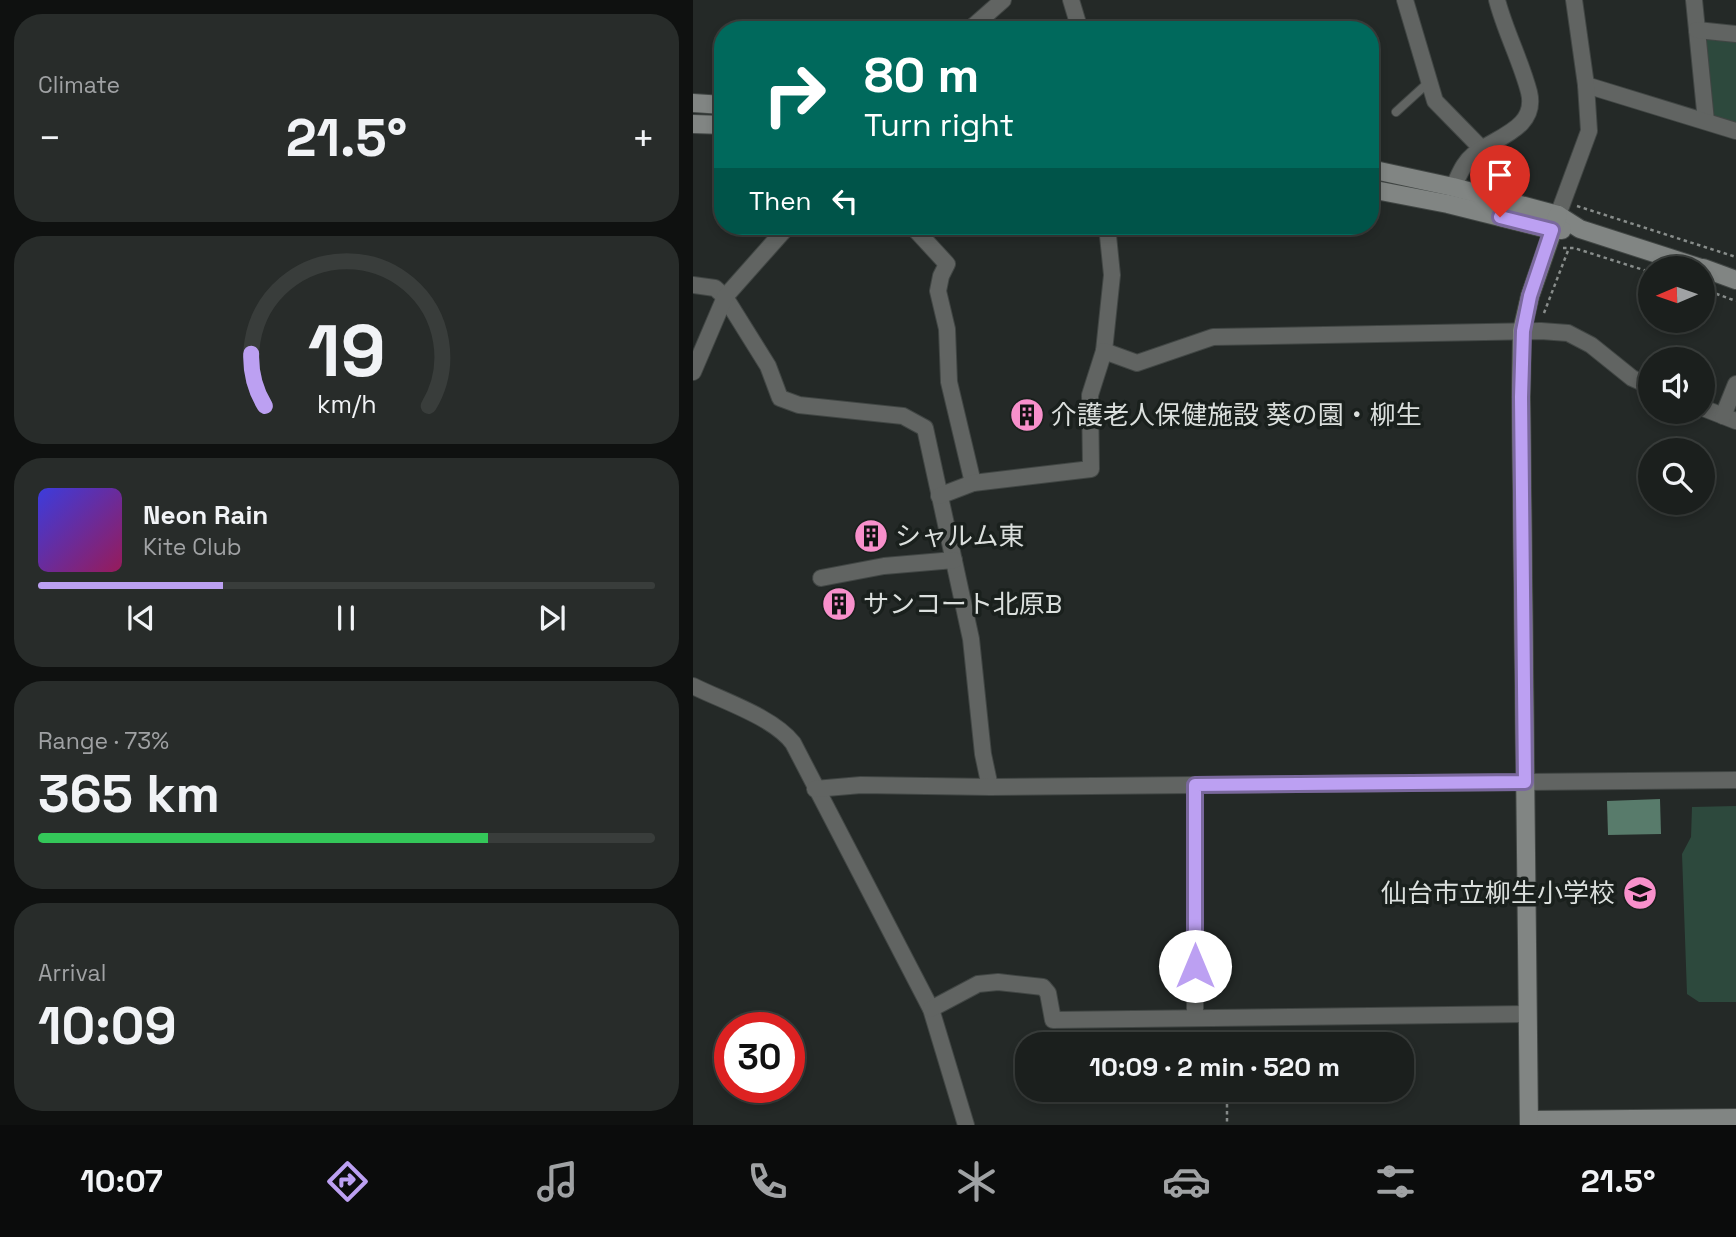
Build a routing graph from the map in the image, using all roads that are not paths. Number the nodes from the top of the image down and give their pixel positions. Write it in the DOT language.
graph roads {
  1 [pos="1003,0"];
  2 [pos="1071,0"];
  3 [pos="1405,0"];
  4 [pos="1497,0"];
  5 [pos="1574,0"];
  6 [pos="1694,0"];
  7 [pos="979,21"];
  8 [pos="1077,21"];
  9 [pos="1697,30"];
  10 [pos="1736,34"];
  11 [pos="1430,81"];
  12 [pos="1586,85"];
  13 [pos="693,103"];
  14 [pos="714,104"];
  15 [pos="1396,112"];
  16 [pos="1706,121"];
  17 [pos="693,124"];
  18 [pos="714,125"];
  19 [pos="1736,131"];
  20 [pos="1482,149"];
  21 [pos="1379,171"];
  22 [pos="1453,187"];
  23 [pos="1379,191"];
  24 [pos="1560,216"];
  25 [pos="780,235"];
  26 [pos="920,235"];
  27 [pos="1108,235"];
  28 [pos="1662,256"];
  29 [pos="1715,273"];
  30 [pos="1736,280"];
  31 [pos="693,285"];
  32 [pos="725,297"];
  33 [pos="1523,331"];
  34 [pos="1104,351"];
  35 [pos="693,372"];
  36 [pos="1638,381"];
  37 [pos="1736,384"];
  38 [pos="1729,419"];
  39 [pos="973,483"];
  40 [pos="939,496"];
  41 [pos="954,560"];
  42 [pos="821,578"];
  43 [pos="693,686"];
  44 [pos="1736,780"];
  45 [pos="1525,782"];
  46 [pos="1195,785"];
  47 [pos="990,787"];
  48 [pos="815,789"];
  49 [pos="931,1009"];
  50 [pos="1527,1014"];
  51 [pos="1195,1018"];
  52 [pos="1736,1118"];
  53 [pos="1529,1123"];
  54 [pos="966,1125"];
  1 -- 7 [label="street"];
  2 -- 8 [label="street"];
  3 -- 11 [label="street"];
  4 -- 20 [label="street"];
  5 -- 12 [label="street"];
  6 -- 9 [label="street"];
  9 -- 10 [label="street"];
  9 -- 16 [label="street"];
  11 -- 15 [label="lane"];
  11 -- 20 [label="street"];
  12 -- 16 [label="street"];
  12 -- 24 [label="street"];
  13 -- 14 [label="street"];
  16 -- 19 [label="street"];
  17 -- 18 [label="street"];
  20 -- 22 [label="street"];
  21 -- 22 [label="street"];
  22 -- 24 [label="street"];
  23 -- 24 [label="street"];
  24 -- 28 [label="street"];
  24 -- 33 [label="street"];
  25 -- 32 [label="street"];
  26 -- 39 [label="street"];
  27 -- 34 [label="street"];
  29 -- 30 [label="street"];
  31 -- 32 [label="street"];
  32 -- 35 [label="street"];
  32 -- 40 [label="street"];
  33 -- 34 [label="street"];
  33 -- 36 [label="street"];
  33 -- 45 [label="street"];
  34 -- 39 [label="street"];
  37 -- 38 [label="street"];
  39 -- 40 [label="street"];
  40 -- 41 [label="street"];
  41 -- 42 [label="street"];
  41 -- 47 [label="street"];
  43 -- 48 [label="street"];
  44 -- 45 [label="street"];
  45 -- 46 [label="street"];
  45 -- 50 [label="street"];
  46 -- 47 [label="street"];
  46 -- 51 [label="street"];
  47 -- 48 [label="street"];
  48 -- 49 [label="street"];
  49 -- 51 [label="street"];
  49 -- 54 [label="street"];
  50 -- 51 [label="street"];
  50 -- 53 [label="street"];
  52 -- 53 [label="street"];
}
